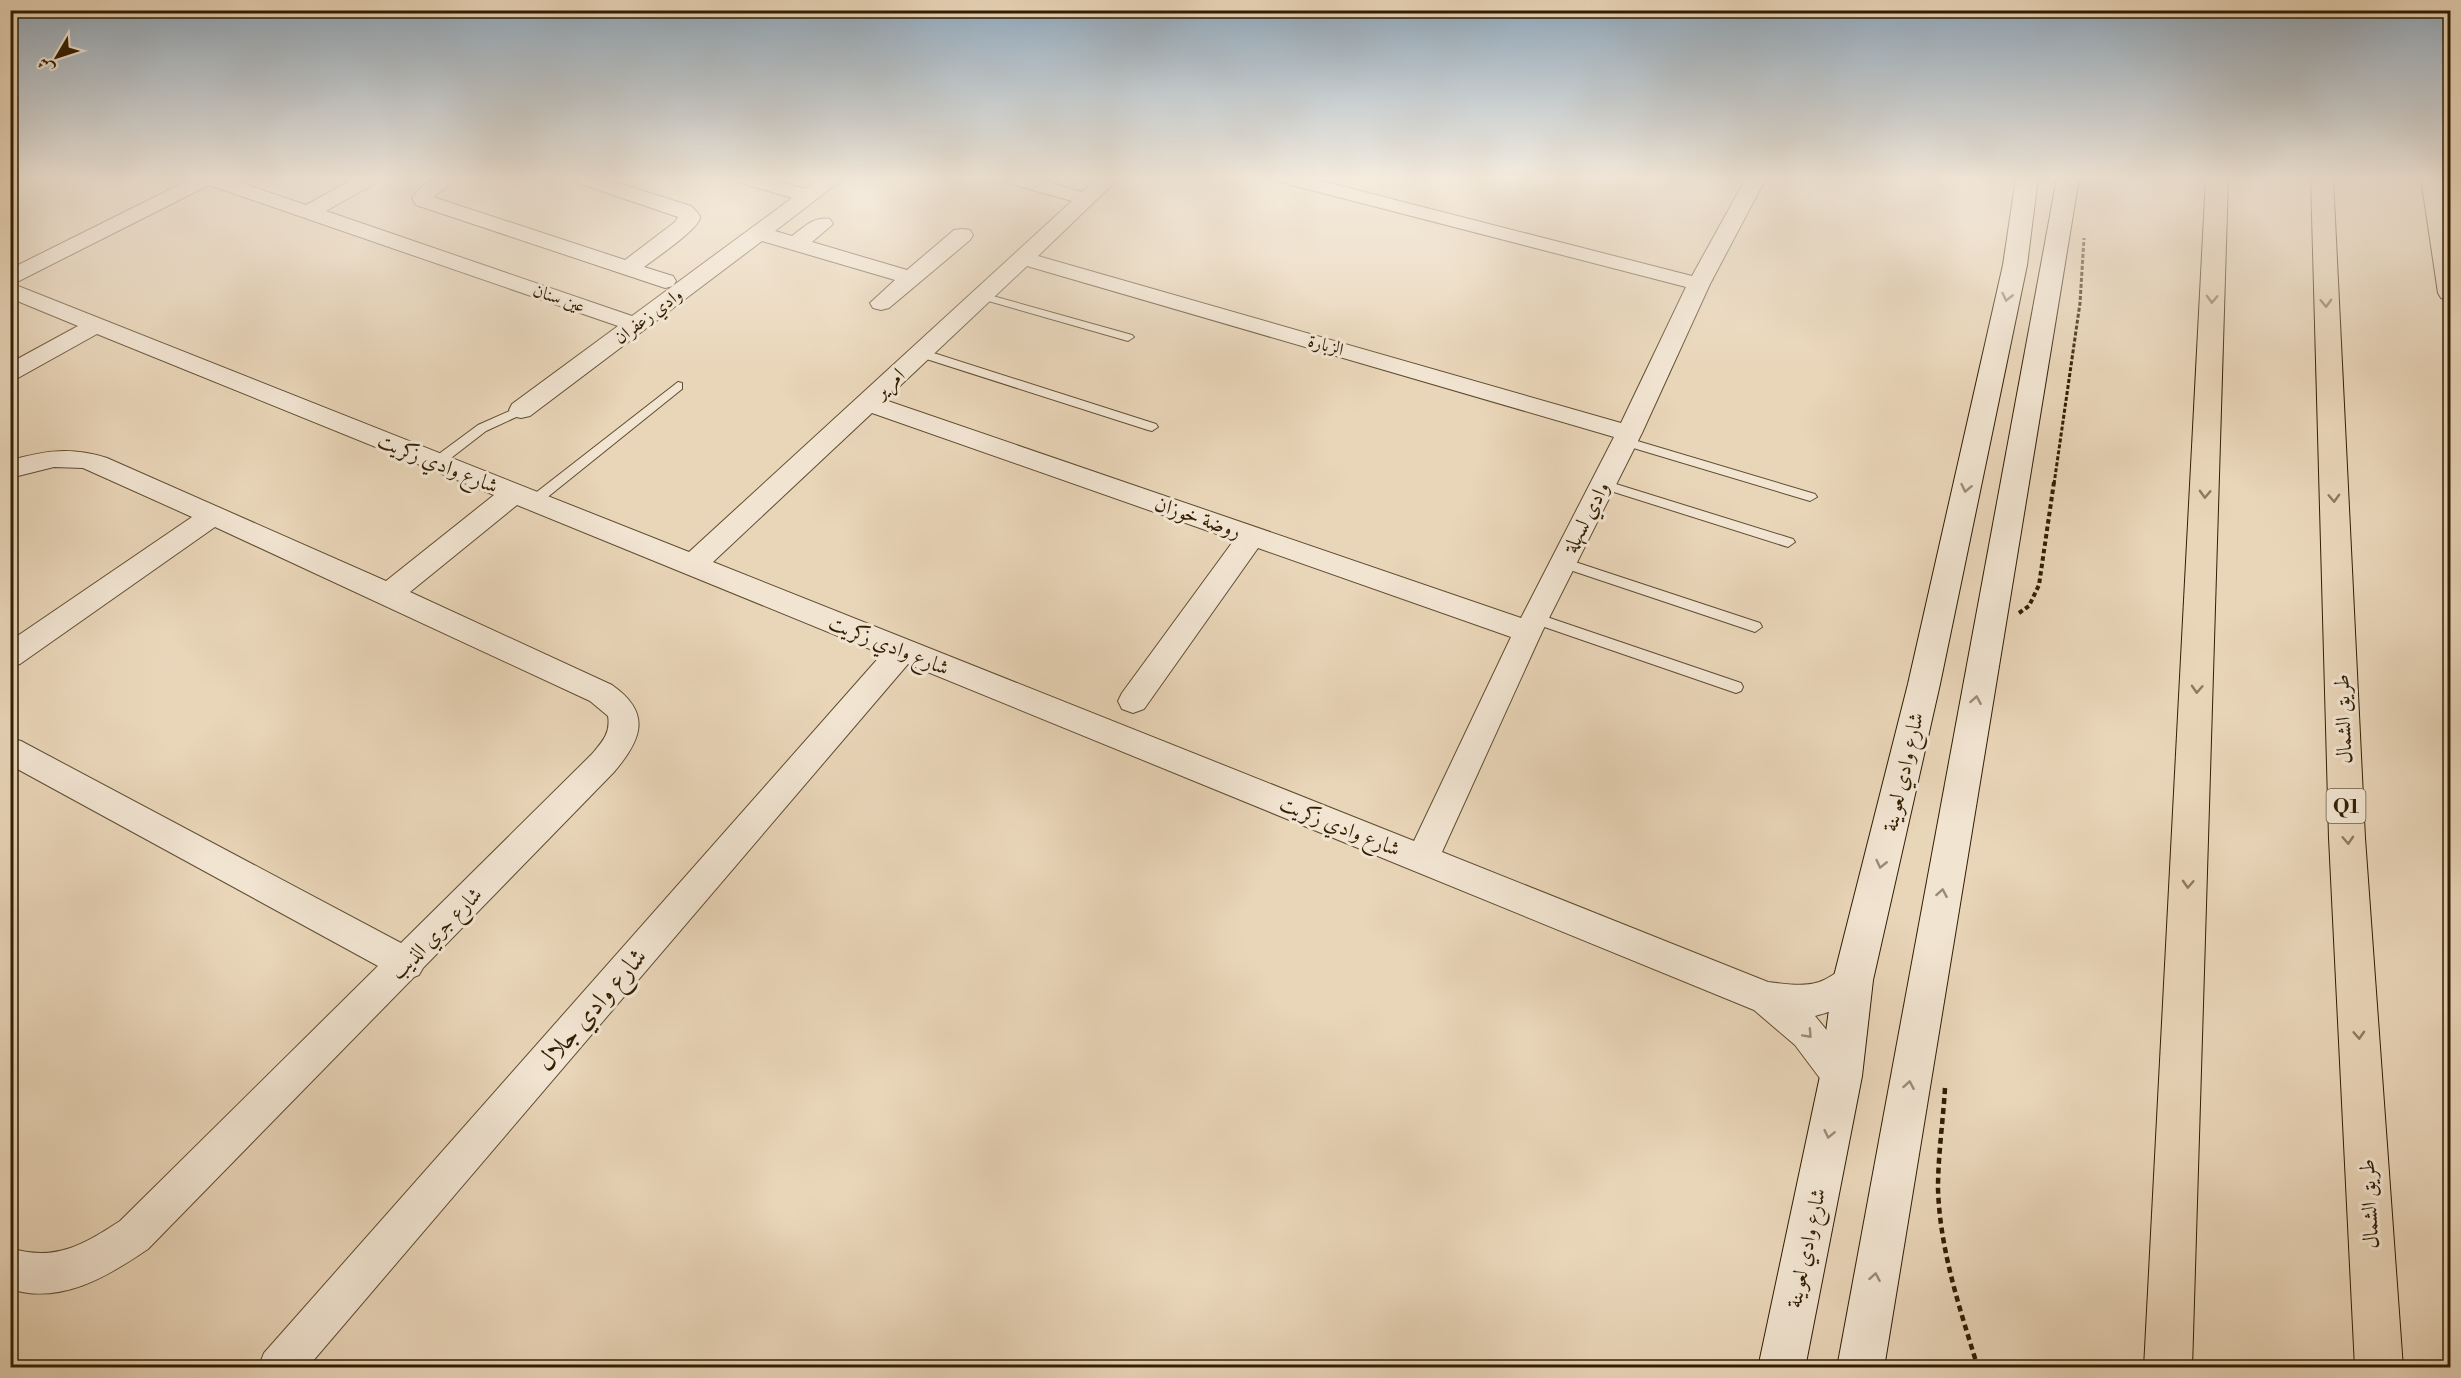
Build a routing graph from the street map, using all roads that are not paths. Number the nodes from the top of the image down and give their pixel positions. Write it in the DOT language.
graph roads {
  1 [pos="81,242"];
  2 [pos="397,242"];
  3 [pos="547,242"];
  4 [pos="662,242"];
  5 [pos="747,242"];
  6 [pos="789,242"];
  7 [pos="953,242"];
  8 [pos="1040,242"];
  9 [pos="1537,242"];
  10 [pos="1721,242"];
  11 [pos="2017,242"];
  12 [pos="2057,242"];
  13 [pos="2214,242"];
  14 [pos="2443,242"];
  15 [pos="795,244"];
  16 [pos="2323,245"];
  17 [pos="1023,258"];
  18 [pos="627,269"];
  19 [pos="10,278"];
  20 [pos="911,278"];
  21 [pos="665,281"];
  22 [pos="1699,284"];
  23 [pos="10,290"];
  24 [pos="2451,293"];
  25 [pos="982,296"];
  26 [pos="881,303"];
  27 [pos="96,325"];
  28 [pos="636,325"];
  29 [pos="1128,337"];
  30 [pos="921,353"];
  31 [pos="10,373"];
  32 [pos="678,386"];
  33 [pos="868,403"];
  34 [pos="521,410"];
  35 [pos="1152,427"];
  36 [pos="1626,437"];
  37 [pos="436,462"];
  38 [pos="10,470"];
  39 [pos="1603,484"];
  40 [pos="524,497"];
  41 [pos="1810,497"];
  42 [pos="213,515"];
  43 [pos="1252,536"];
  44 [pos="1788,542"];
  45 [pos="1563,563"];
  46 [pos="692,566"];
  47 [pos="389,594"];
  48 [pos="1531,625"];
  49 [pos="1755,627"];
  50 [pos="903,650"];
  51 [pos="10,656"];
  52 [pos="1736,687"];
  53 [pos="1133,701"];
  54 [pos="10,750"];
  55 [pos="1422,859"];
  56 [pos="407,964"];
  57 [pos="1853,980"];
  58 [pos="1767,998"];
  59 [pos="1841,1076"];
  60 [pos="10,1268"];
  61 [pos="1866,1356"];
  62 [pos="2165,1359"];
  63 [pos="279,1368"];
  64 [pos="1781,1368"];
  65 [pos="2379,1368"];
  1 -- 19 [label="street"];
  2 -- 28 [label="street, عين سنان"];
  3 -- 18 [label="street"];
  4 -- 18 [label="street"];
  5 -- 28 [label="street, وادي زعفران"];
  6 -- 15 [label="street"];
  7 -- 20 [label="street"];
  8 -- 17 [label="street, امرير"];
  9 -- 22 [label="street"];
  10 -- 22 [label="street, وادي لسهلة"];
  11 -- 57 [label="main road, شارع وادي لعوينة, one-way"];
  61 -- 12 [label="main road, one-way"];
  13 -- 62 [label="highway, one-way"];
  14 -- 24 [label="highway"];
  15 -- 20 [label="street"];
  16 -- 65 [label="highway, طريق الشمال / Q1, one-way"];
  17 -- 25 [label="street, امرير"];
  17 -- 36 [label="street, الزبارة"];
  18 -- 21 [label="street"];
  20 -- 26 [label="street"];
  22 -- 36 [label="street, وادي لسهلة"];
  23 -- 27 [label="street, شارع وادي زكريت"];
  25 -- 29 [label="lane"];
  25 -- 30 [label="street, امرير"];
  27 -- 31 [label="street"];
  27 -- 37 [label="street, شارع وادي زكريت"];
  28 -- 34 [label="street, وادي زعفران"];
  30 -- 33 [label="street, امرير"];
  30 -- 35 [label="lane"];
  32 -- 40 [label="lane"];
  33 -- 43 [label="street, روضة خوزان"];
  33 -- 46 [label="street, امرير"];
  34 -- 37 [label="lane"];
  36 -- 39 [label="street, وادي لسهلة"];
  36 -- 41 [label="lane"];
  37 -- 40 [label="street, شارع وادي زكريت"];
  38 -- 42 [label="street, شارع جري الذيب"];
  39 -- 44 [label="lane"];
  39 -- 45 [label="street, وادي لسهلة"];
  40 -- 46 [label="street, شارع وادي زكريت"];
  40 -- 47 [label="street"];
  42 -- 47 [label="street, شارع جري الذيب"];
  42 -- 51 [label="street"];
  43 -- 48 [label="street, روضة خوزان"];
  43 -- 53 [label="street"];
  45 -- 48 [label="street, وادي لسهلة"];
  45 -- 49 [label="lane"];
  46 -- 50 [label="street, شارع وادي زكريت"];
  47 -- 56 [label="street, شارع جري الذيب"];
  48 -- 52 [label="lane"];
  48 -- 55 [label="street, وادي لسهلة"];
  50 -- 55 [label="street, شارع وادي زكريت"];
  50 -- 63 [label="street, شارع وادي جلال"];
  54 -- 56 [label="street"];
  55 -- 58 [label="street, شارع وادي زكريت"];
  56 -- 60 [label="street, شارع جري الذيب"];
  57 -- 58 [label="street, شارع وادي زكريت"];
  57 -- 59 [label="main road, شارع وادي لعوينة"];
  58 -- 59 [label="street, شارع وادي زكريت, one-way"];
  59 -- 64 [label="main road, شارع وادي لعوينة, one-way"];
}
